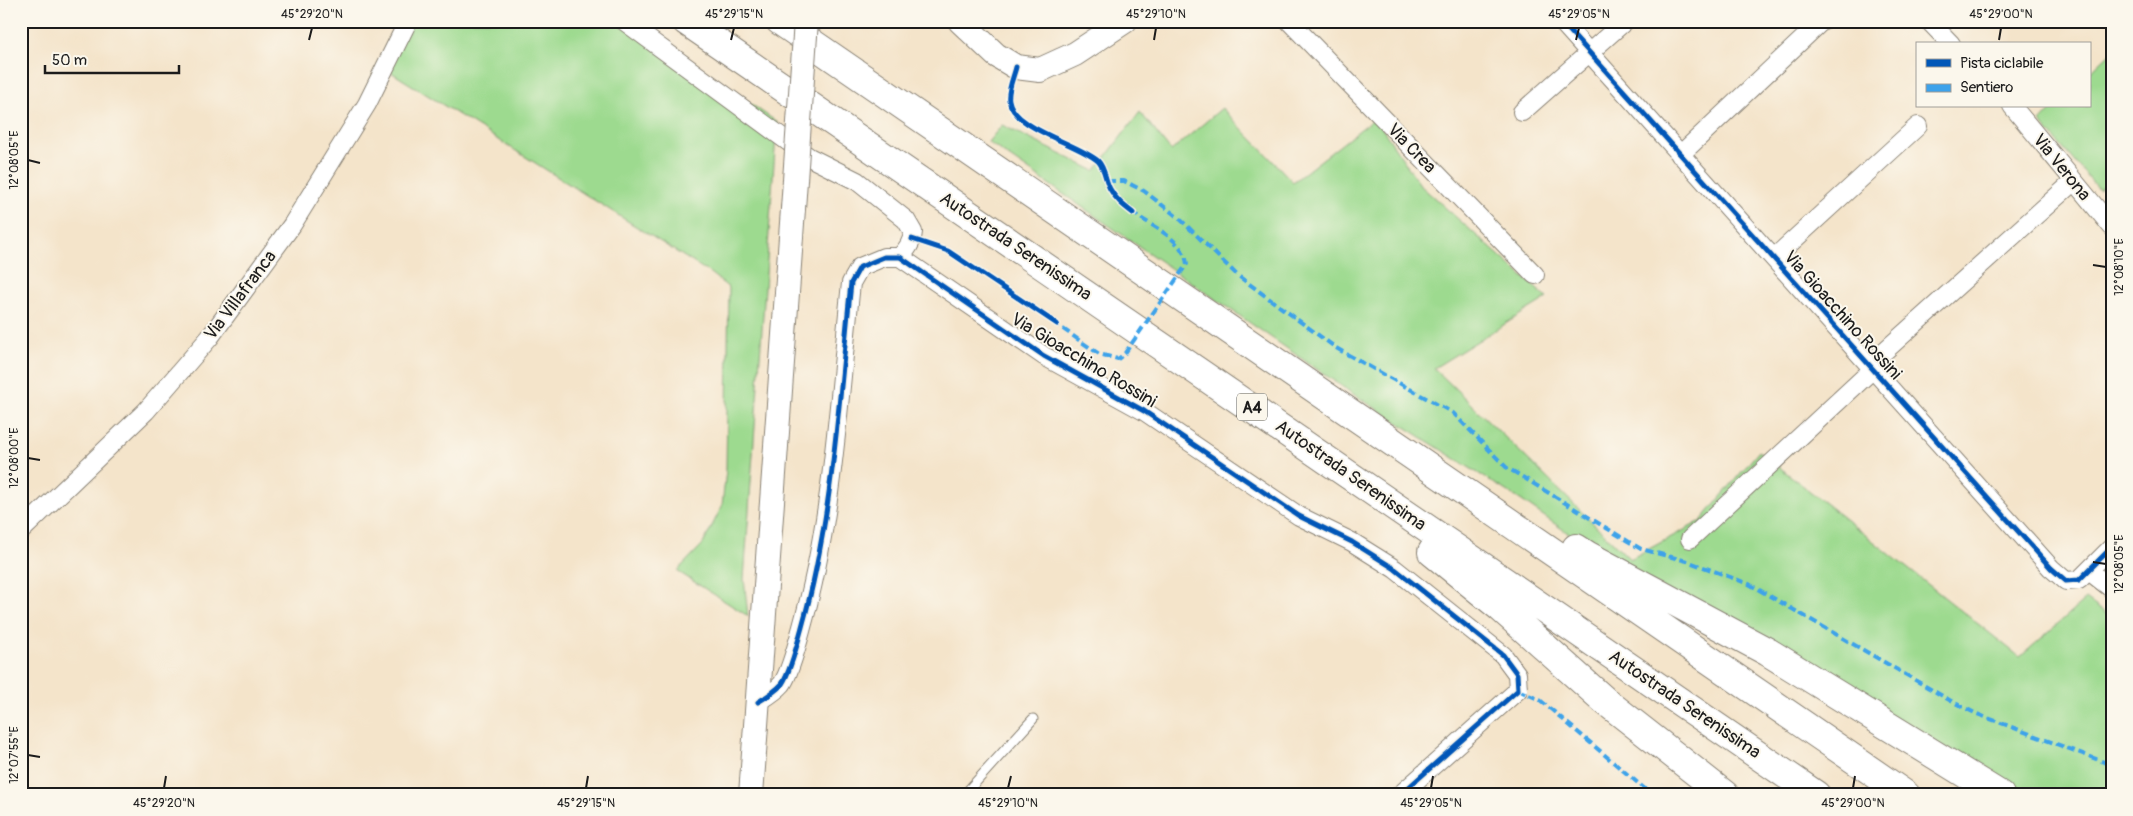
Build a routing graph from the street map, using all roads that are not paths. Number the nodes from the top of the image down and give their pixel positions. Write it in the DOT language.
graph roads {
  1 [pos="408,21"];
  2 [pos="624,21"];
  3 [pos="686,21"];
  4 [pos="780,21"];
  5 [pos="806,21"];
  6 [pos="960,21"];
  7 [pos="1125,21"];
  8 [pos="1289,21"];
  9 [pos="1561,21"];
  10 [pos="1625,21"];
  11 [pos="1822,21"];
  12 [pos="1929,21"];
  13 [pos="1949,42"];
  14 [pos="722,46"];
  15 [pos="1590,53"];
  16 [pos="2014,108"];
  17 [pos="1522,112"];
  18 [pos="1918,126"];
  19 [pos="1680,155"];
  20 [pos="2073,182"];
  21 [pos="2112,227"];
  22 [pos="900,257"];
  23 [pos="1774,258"];
  24 [pos="1535,275"];
  25 [pos="1871,367"];
  26 [pos="1439,474"];
  27 [pos="21,531"];
  28 [pos="1690,539"];
  29 [pos="2112,547"];
  30 [pos="2088,571"];
  31 [pos="2112,589"];
  32 [pos="758,702"];
  33 [pos="1033,718"];
  34 [pos="751,795"];
  35 [pos="964,795"];
  36 [pos="1400,795"];
  37 [pos="1725,795"];
  38 [pos="1816,795"];
  39 [pos="1906,795"];
  40 [pos="2000,795"];
  1 -- 27 [label="street, Via Villafranca"];
  2 -- 22 [label="street"];
  3 -- 14 [label="highway, Autostrada Serenissima / A4"];
  4 -- 26 [label="highway"];
  5 -- 32 [label="main road, bridge"];
  6 -- 7 [label="main road"];
  8 -- 24 [label="street, Via Crea"];
  9 -- 15 [label="street, Via Gioacchino Rossini"];
  10 -- 15 [label="street"];
  11 -- 19 [label="street"];
  12 -- 13 [label="street"];
  14 -- 37 [label="highway"];
  14 -- 38 [label="highway, Autostrada Serenissima / A4"];
  15 -- 17 [label="street"];
  15 -- 19 [label="street, Via Gioacchino Rossini"];
  16 -- 20 [label="street, Via Verona"];
  18 -- 23 [label="street, Via Gioacchino Rossini"];
  19 -- 23 [label="street, Via Gioacchino Rossini"];
  20 -- 21 [label="street, Via Verona"];
  20 -- 25 [label="street, Via Gioacchino Rossini"];
  22 -- 32 [label="street"];
  22 -- 36 [label="street, Via Gioacchino Rossini"];
  23 -- 25 [label="street, Via Gioacchino Rossini"];
  25 -- 28 [label="street, Via Gioacchino Rossini"];
  25 -- 30 [label="street, Via Gioacchino Rossini"];
  26 -- 39 [label="highway"];
  26 -- 40 [label="highway"];
  29 -- 30 [label="street, Via Gioacchino Rossini"];
  30 -- 31 [label="street"];
  32 -- 34 [label="main road"];
  33 -- 35 [label="lane"];
}
